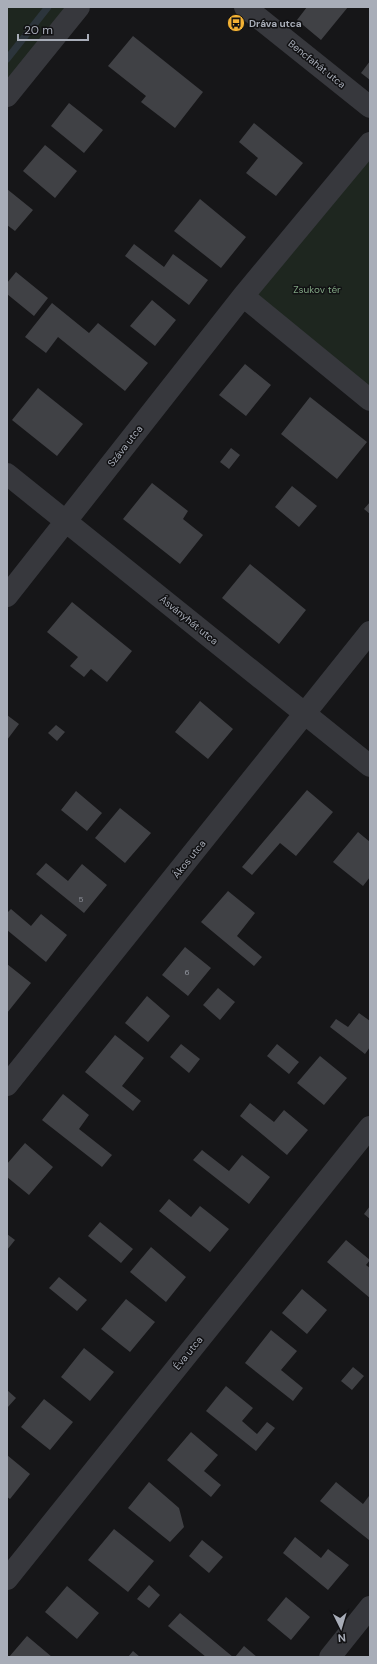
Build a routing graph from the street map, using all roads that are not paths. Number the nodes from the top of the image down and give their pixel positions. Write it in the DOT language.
graph roads {
  1 [pos="79,7"];
  2 [pos="245,7"];
  3 [pos="7,96"];
  4 [pos="370,106"];
  5 [pos="370,143"];
  6 [pos="243,296"];
  7 [pos="370,400"];
  8 [pos="7,474"];
  9 [pos="67,520"];
  10 [pos="7,596"];
  11 [pos="370,632"];
  12 [pos="304,714"];
  13 [pos="370,766"];
  14 [pos="7,1085"];
  15 [pos="370,1127"];
  16 [pos="7,1580"];
  17 [pos="370,1607"];
  18 [pos="330,1657"];
  1 -- 3 [label="street"];
  2 -- 4 [label="street, Bencfahát utca"];
  5 -- 6 [label="street"];
  6 -- 7 [label="street"];
  6 -- 9 [label="street, Száva utca"];
  8 -- 9 [label="street, Ásványhát utca"];
  9 -- 10 [label="street, Száva utca"];
  9 -- 12 [label="street, Ásványhát utca"];
  11 -- 12 [label="street, Ákos utca"];
  12 -- 13 [label="street, Ásványhát utca"];
  12 -- 14 [label="street, Ákos utca"];
  15 -- 16 [label="street, Éva utca"];
  17 -- 18 [label="street"];
}
